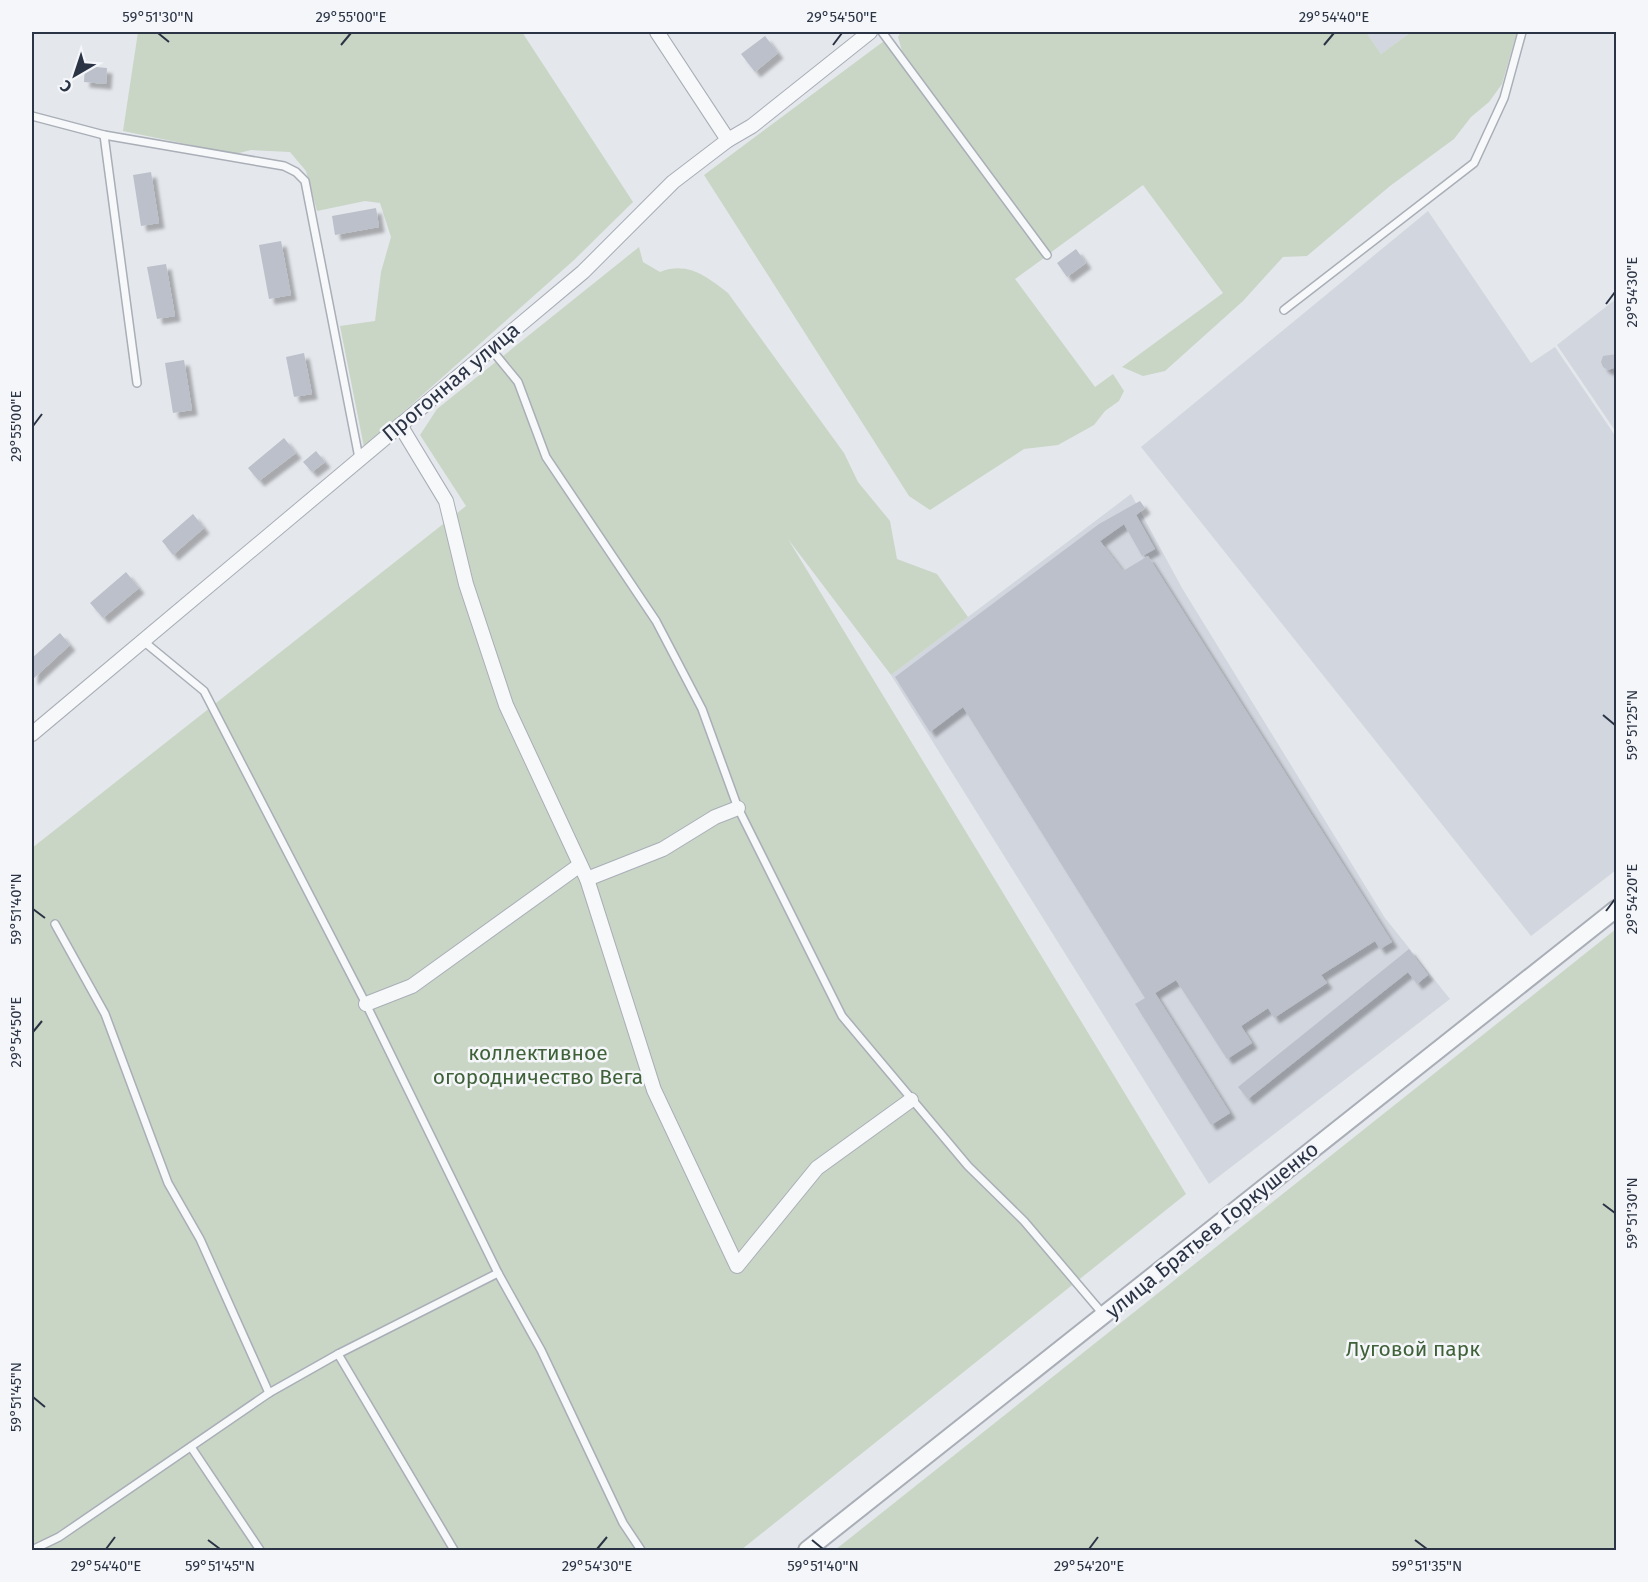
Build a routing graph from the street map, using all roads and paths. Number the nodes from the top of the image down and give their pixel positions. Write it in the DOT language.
graph roads {
  1 [pos="657,32"];
  2 [pos="870,32"];
  3 [pos="882,32"];
  4 [pos="1522,32"];
  5 [pos="32,116"];
  6 [pos="104,135"];
  7 [pos="728,140"];
  8 [pos="1047,255"];
  9 [pos="1284,310"];
  10 [pos="491,349"];
  11 [pos="137,383"];
  12 [pos="399,425"];
  13 [pos="359,458"];
  14 [pos="142,640"];
  15 [pos="32,734"];
  16 [pos="738,808"];
  17 [pos="580,865"];
  18 [pos="587,879"];
  19 [pos="1617,909"];
  20 [pos="55,924"];
  21 [pos="366,1004"];
  22 [pos="911,1100"];
  23 [pos="498,1273"];
  24 [pos="1105,1316"];
  25 [pos="338,1354"];
  26 [pos="269,1393"];
  27 [pos="191,1447"];
  28 [pos="32,1550"];
  29 [pos="260,1551"];
  30 [pos="454,1551"];
  31 [pos="641,1551"];
  32 [pos="807,1551"];
  1 -- 7 [label="street"];
  2 -- 7 [label="street, Прогонная улица"];
  3 -- 8 [label="lane"];
  4 -- 9 [label="lane"];
  5 -- 6 [label="lane"];
  6 -- 11 [label="lane"];
  6 -- 13 [label="lane"];
  7 -- 10 [label="street, Прогонная улица"];
  10 -- 12 [label="street, Прогонная улица"];
  10 -- 16 [label="lane"];
  12 -- 13 [label="street, Прогонная улица"];
  12 -- 17 [label="street"];
  13 -- 14 [label="street, Прогонная улица"];
  14 -- 15 [label="street, Прогонная улица"];
  14 -- 21 [label="lane"];
  16 -- 18 [label="street"];
  16 -- 22 [label="lane"];
  17 -- 18 [label="street"];
  17 -- 21 [label="street"];
  18 -- 22 [label="street"];
  19 -- 24 [label="street, улица Братьев Горкушенко"];
  20 -- 26 [label="lane"];
  21 -- 23 [label="lane"];
  22 -- 24 [label="lane"];
  23 -- 25 [label="lane"];
  23 -- 31 [label="lane"];
  24 -- 32 [label="street, улица Братьев Горкушенко"];
  25 -- 26 [label="lane"];
  25 -- 30 [label="lane"];
  26 -- 27 [label="lane"];
  27 -- 28 [label="lane"];
  27 -- 29 [label="lane"];
}
